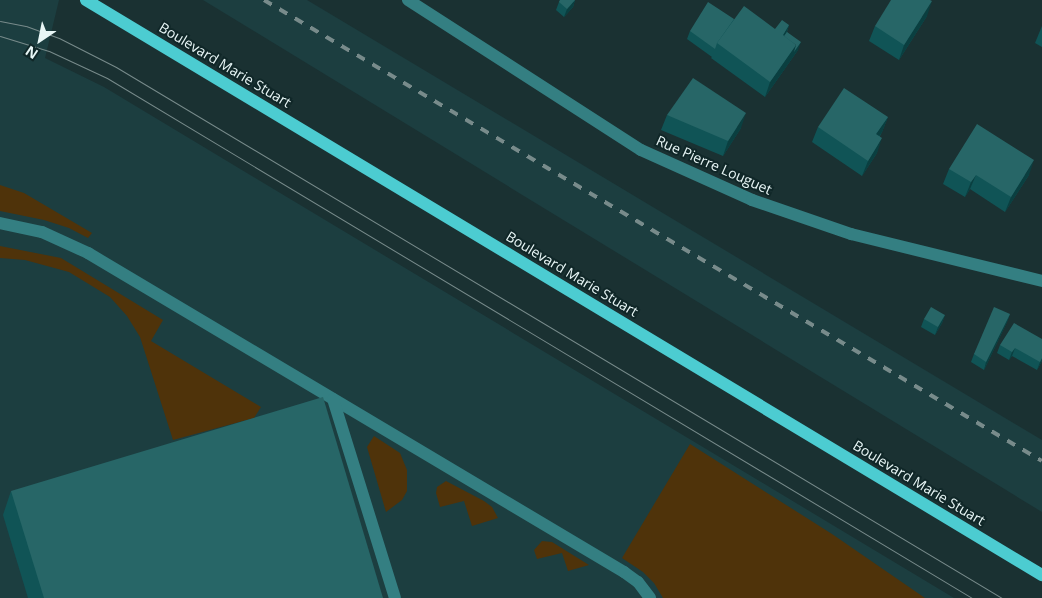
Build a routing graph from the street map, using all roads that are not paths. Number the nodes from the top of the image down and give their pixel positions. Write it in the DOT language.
graph roads {
  1 [pos="86,0"];
  2 [pos="408,0"];
  3 [pos="0,223"];
  4 [pos="1042,281"];
  5 [pos="333,398"];
  6 [pos="1042,575"];
  7 [pos="395,598"];
  8 [pos="650,598"];
  1 -- 6 [label="main road, Boulevard Marie Stuart"];
  2 -- 4 [label="street, Rue Pierre Louguet"];
  3 -- 5 [label="street"];
  5 -- 7 [label="street"];
  5 -- 8 [label="street"];
}
